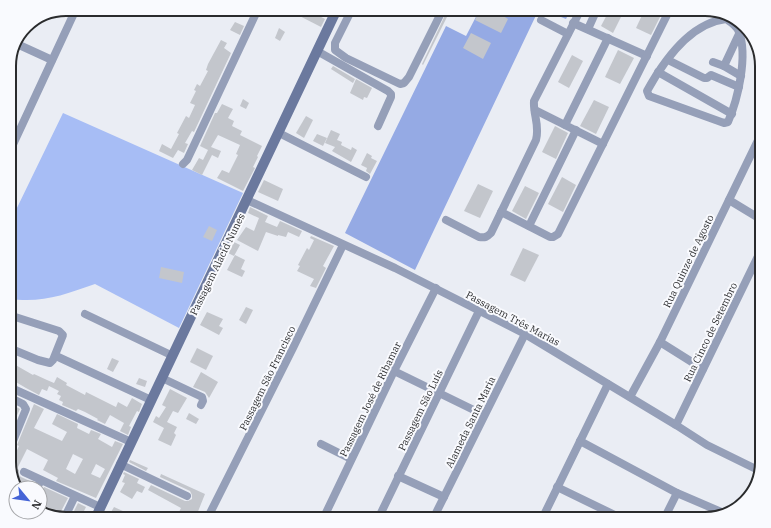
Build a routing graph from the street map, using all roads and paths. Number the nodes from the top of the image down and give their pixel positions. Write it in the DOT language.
graph roads {
  1 [pos="73,16"];
  2 [pos="255,16"];
  3 [pos="334,16"];
  4 [pos="348,16"];
  5 [pos="440,16"];
  6 [pos="576,16"];
  7 [pos="594,16"];
  8 [pos="667,16"];
  9 [pos="721,19"];
  10 [pos="541,20"];
  11 [pos="573,23"];
  12 [pos="588,29"];
  13 [pos="738,29"];
  14 [pos="739,33"];
  15 [pos="568,34"];
  16 [pos="608,38"];
  17 [pos="21,45"];
  18 [pos="317,51"];
  19 [pos="647,56"];
  20 [pos="52,60"];
  21 [pos="668,60"];
  22 [pos="713,62"];
  23 [pos="724,66"];
  24 [pos="658,72"];
  25 [pos="741,76"];
  26 [pos="738,87"];
  27 [pos="535,110"];
  28 [pos="732,114"];
  29 [pos="565,125"];
  30 [pos="378,126"];
  31 [pos="576,130"];
  32 [pos="279,133"];
  33 [pos="16,138"];
  34 [pos="603,144"];
  35 [pos="755,146"];
  36 [pos="183,164"];
  37 [pos="366,177"];
  38 [pos="247,200"];
  39 [pos="729,200"];
  40 [pos="501,212"];
  41 [pos="755,216"];
  42 [pos="446,220"];
  43 [pos="529,226"];
  44 [pos="343,245"];
  45 [pos="755,262"];
  46 [pos="436,288"];
  47 [pos="479,311"];
  48 [pos="85,314"];
  49 [pos="16,317"];
  50 [pos="525,334"];
  51 [pos="660,342"];
  52 [pos="16,351"];
  53 [pos="56,356"];
  54 [pos="172,356"];
  55 [pos="703,369"];
  56 [pos="394,371"];
  57 [pos="162,378"];
  58 [pos="608,384"];
  59 [pos="16,390"];
  60 [pos="440,393"];
  61 [pos="630,397"];
  62 [pos="16,400"];
  63 [pos="151,400"];
  64 [pos="201,405"];
  65 [pos="484,415"];
  66 [pos="676,424"];
  67 [pos="16,430"];
  68 [pos="580,441"];
  69 [pos="131,442"];
  70 [pos="321,444"];
  71 [pos="351,459"];
  72 [pos="120,464"];
  73 [pos="755,469"];
  74 [pos="24,472"];
  75 [pos="398,476"];
  76 [pos="557,487"];
  77 [pos="676,492"];
  78 [pos="186,496"];
  79 [pos="444,497"];
  80 [pos="74,498"];
  81 [pos="100,507"];
  82 [pos="717,510"];
  83 [pos="67,512"];
  84 [pos="98,512"];
  85 [pos="211,512"];
  86 [pos="326,512"];
  87 [pos="381,512"];
  88 [pos="436,512"];
  89 [pos="545,512"];
  90 [pos="609,512"];
  91 [pos="667,512"];
  1 -- 20 [label="street"];
  2 -- 36 [label="street"];
  3 -- 18 [label="main road, Passagem Alacid Nunes"];
  4 -- 5 [label="street"];
  6 -- 11 [label="street"];
  7 -- 12 [label="street"];
  8 -- 19 [label="street"];
  9 -- 21 [label="street"];
  10 -- 15 [label="street"];
  11 -- 12 [label="street"];
  11 -- 15 [label="street"];
  12 -- 16 [label="street"];
  13 -- 14 [label="street"];
  14 -- 23 [label="street"];
  14 -- 25 [label="street"];
  15 -- 27 [label="street"];
  16 -- 19 [label="street"];
  16 -- 29 [label="street"];
  17 -- 20 [label="street"];
  18 -- 30 [label="street"];
  18 -- 32 [label="main road, Passagem Alacid Nunes"];
  19 -- 34 [label="street"];
  20 -- 33 [label="street"];
  21 -- 24 [label="street"];
  21 -- 26 [label="street"];
  22 -- 23 [label="street"];
  23 -- 25 [label="street"];
  24 -- 28 [label="street"];
  24 -- 28 [label="street"];
  25 -- 26 [label="street"];
  26 -- 28 [label="street"];
  27 -- 29 [label="street"];
  27 -- 40 [label="street"];
  29 -- 31 [label="street"];
  31 -- 34 [label="street"];
  31 -- 43 [label="street"];
  32 -- 37 [label="street"];
  32 -- 38 [label="main road, Passagem Alacid Nunes"];
  34 -- 43 [label="street"];
  35 -- 39 [label="street, Rua Quinze de Agosto"];
  38 -- 44 [label="street, Passagem Três Marias"];
  38 -- 54 [label="main road, Passagem Alacid Nunes"];
  39 -- 41 [label="street"];
  39 -- 51 [label="street, Rua Quinze de Agosto"];
  40 -- 42 [label="street"];
  40 -- 43 [label="street"];
  44 -- 46 [label="street, Passagem Três Marias"];
  44 -- 85 [label="street, Passagem São Francisco"];
  45 -- 55 [label="street, Rua Cinco de Setembro"];
  46 -- 47 [label="street, Passagem Três Marias"];
  46 -- 56 [label="street, Passagem José de Ribamar"];
  47 -- 50 [label="street, Passagem Três Marias"];
  47 -- 60 [label="street, Passagem São Luís"];
  48 -- 54 [label="street"];
  49 -- 53 [label="street"];
  50 -- 58 [label="street, Passagem Três Marias"];
  50 -- 65 [label="street, Alameda Santa Maria"];
  51 -- 55 [label="street"];
  51 -- 61 [label="street, Rua Quinze de Agosto"];
  52 -- 53 [label="street"];
  53 -- 63 [label="street"];
  54 -- 57 [label="main road, Passagem Alacid Nunes"];
  55 -- 66 [label="street, Rua Cinco de Setembro"];
  56 -- 60 [label="street"];
  56 -- 71 [label="street, Passagem José de Ribamar"];
  57 -- 63 [label="main road, Passagem Alacid Nunes"];
  57 -- 64 [label="street"];
  58 -- 61 [label="street, Passagem Três Marias"];
  58 -- 68 [label="street"];
  59 -- 69 [label="street"];
  60 -- 65 [label="street"];
  60 -- 75 [label="street, Passagem São Luís"];
  61 -- 66 [label="street, Passagem Três Marias"];
  62 -- 67 [label="street"];
  63 -- 69 [label="main road, Passagem Alacid Nunes"];
  65 -- 79 [label="street, Alameda Santa Maria"];
  66 -- 73 [label="street, Passagem Três Marias"];
  68 -- 76 [label="street"];
  68 -- 77 [label="street"];
  69 -- 72 [label="main road, Passagem Alacid Nunes"];
  70 -- 71 [label="street"];
  71 -- 86 [label="street, Passagem José de Ribamar"];
  72 -- 78 [label="street"];
  72 -- 81 [label="main road, Passagem Alacid Nunes"];
  74 -- 81 [label="street"];
  75 -- 79 [label="street"];
  75 -- 87 [label="street, Passagem São Luís"];
  76 -- 89 [label="street"];
  76 -- 90 [label="street"];
  77 -- 82 [label="street"];
  77 -- 91 [label="street"];
  79 -- 88 [label="street, Alameda Santa Maria"];
  80 -- 83 [label="street"];
  81 -- 84 [label="main road, Passagem Alacid Nunes"];
}
